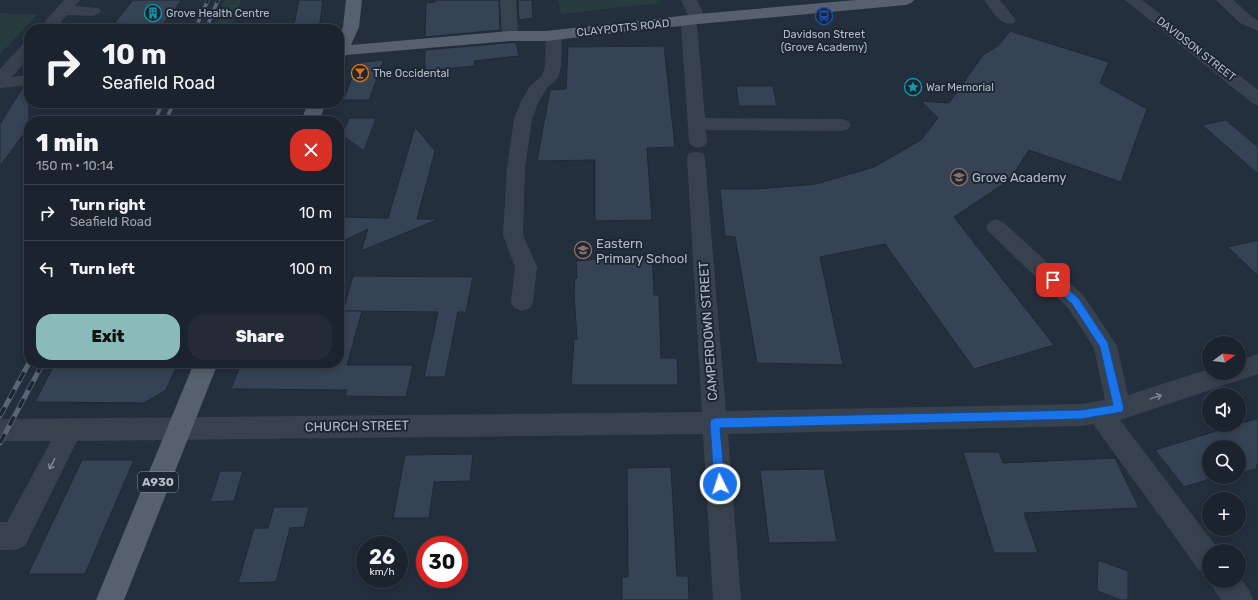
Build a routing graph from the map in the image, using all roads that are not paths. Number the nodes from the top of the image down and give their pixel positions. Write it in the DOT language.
graph roads {
  1 [pos="354,0"];
  2 [pos="508,0"];
  3 [pos="689,0"];
  4 [pos="906,0"];
  5 [pos="992,0"];
  6 [pos="1133,0"];
  7 [pos="1224,0"];
  8 [pos="67,5"];
  9 [pos="93,11"];
  10 [pos="692,20"];
  11 [pos="1008,20"];
  12 [pos="50,24"];
  13 [pos="1258,26"];
  14 [pos="554,35"];
  15 [pos="510,36"];
  16 [pos="344,42"];
  17 [pos="344,52"];
  18 [pos="24,53"];
  19 [pos="0,79"];
  20 [pos="24,81"];
  21 [pos="0,83"];
  22 [pos="1258,99"];
  23 [pos="697,124"];
  24 [pos="842,125"];
  25 [pos="996,227"];
  26 [pos="522,302"];
  27 [pos="1258,364"];
  28 [pos="204,368"];
  29 [pos="1246,368"];
  30 [pos="1207,380"];
  31 [pos="1109,410"];
  32 [pos="715,423"];
  33 [pos="180,428"];
  34 [pos="70,429"];
  35 [pos="0,430"];
  36 [pos="0,536"];
  37 [pos="1202,550"];
  38 [pos="1230,588"];
  39 [pos="110,600"];
  40 [pos="727,600"];
  41 [pos="1239,600"];
  1 -- 16 [label="main road"];
  2 -- 15 [label="street"];
  3 -- 10 [label="street, CAMPERDOWN STREET"];
  4 -- 10 [label="main road, CLAYPOTTS ROAD"];
  5 -- 11 [label="street"];
  6 -- 22 [label="street, DAVIDSON STREET"];
  7 -- 13 [label="street"];
  8 -- 9 [label="street"];
  8 -- 12 [label="street"];
  10 -- 14 [label="main road, CLAYPOTTS ROAD"];
  10 -- 23 [label="street, CAMPERDOWN STREET"];
  14 -- 15 [label="main road, CLAYPOTTS ROAD"];
  14 -- 26 [label="street"];
  15 -- 17 [label="main road, CLAYPOTTS ROAD"];
  18 -- 19 [label="street"];
  20 -- 21 [label="street"];
  23 -- 24 [label="street"];
  23 -- 32 [label="street, CAMPERDOWN STREET"];
  25 -- 31 [label="street"];
  27 -- 29 [label="street"];
  28 -- 33 [label="main road, A930"];
  31 -- 30 [label="street, CHURCH STREET, one-way"];
  31 -- 32 [label="street, CHURCH STREET"];
  31 -- 37 [label="street"];
  32 -- 33 [label="street, CHURCH STREET"];
  32 -- 40 [label="street, CAMPERDOWN STREET"];
  33 -- 34 [label="street, CHURCH STREET"];
  33 -- 39 [label="main road, A930"];
  34 -- 35 [label="street, CHURCH STREET"];
  34 -- 36 [label="street, one-way"];
  38 -- 41 [label="street"];
}
